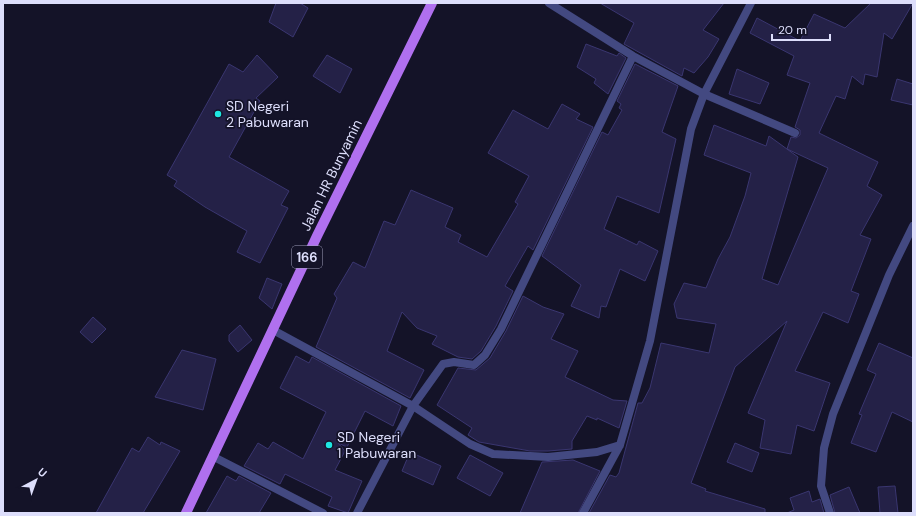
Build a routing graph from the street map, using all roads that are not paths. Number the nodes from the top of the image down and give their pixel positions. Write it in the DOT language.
graph roads {
  1 [pos="432,3"];
  2 [pos="549,3"];
  3 [pos="751,3"];
  4 [pos="633,56"];
  5 [pos="704,94"];
  6 [pos="796,133"];
  7 [pos="913,226"];
  8 [pos="273,330"];
  9 [pos="412,406"];
  10 [pos="620,445"];
  11 [pos="214,456"];
  12 [pos="186,513"];
  13 [pos="323,513"];
  14 [pos="357,513"];
  15 [pos="583,513"];
  16 [pos="830,513"];
  1 -- 8 [label="main road, Jalan HR Bunyamin / 166"];
  2 -- 4 [label="street"];
  3 -- 5 [label="street"];
  4 -- 5 [label="street"];
  4 -- 9 [label="street"];
  5 -- 6 [label="street"];
  5 -- 10 [label="street"];
  7 -- 16 [label="street"];
  8 -- 9 [label="street"];
  8 -- 11 [label="main road, Jalan HR Bunyamin / 166"];
  9 -- 10 [label="street"];
  9 -- 14 [label="street"];
  10 -- 15 [label="street"];
  11 -- 12 [label="main road, Jalan HR Bunyamin / 166"];
  11 -- 13 [label="street"];
}
